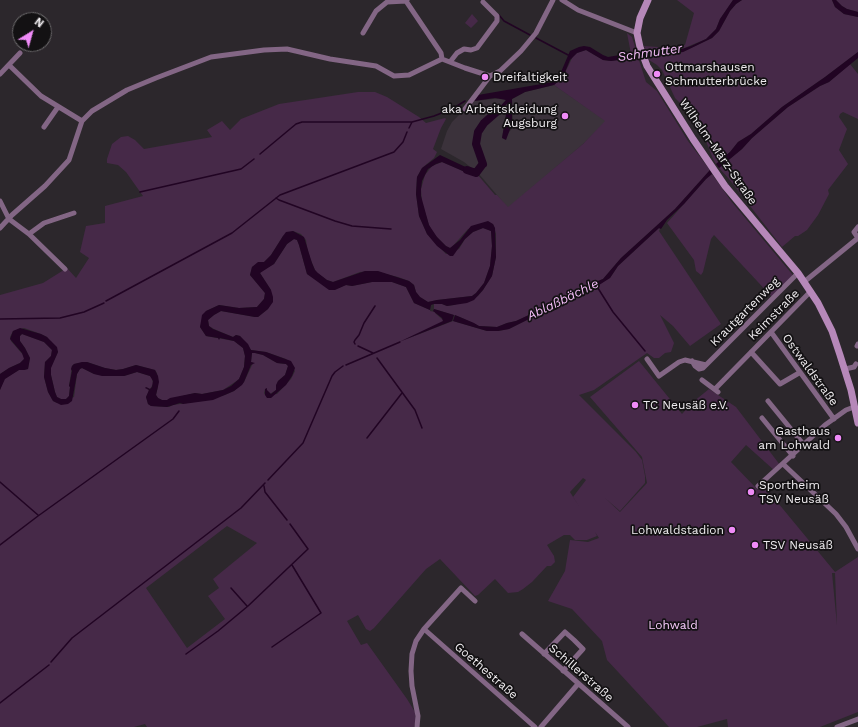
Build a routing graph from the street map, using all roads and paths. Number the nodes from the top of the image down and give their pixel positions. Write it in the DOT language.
graph roads {
  1 [pos="553,0"];
  2 [pos="562,0"];
  3 [pos="648,0"];
  4 [pos="407,1"];
  5 [pos="483,2"];
  6 [pos="363,33"];
  7 [pos="637,33"];
  8 [pos="20,53"];
  9 [pos="442,59"];
  10 [pos="450,62"];
  11 [pos="9,65"];
  12 [pos="0,74"];
  13 [pos="490,76"];
  14 [pos="58,107"];
  15 [pos="467,107"];
  16 [pos="82,121"];
  17 [pos="44,127"];
  18 [pos="0,201"];
  19 [pos="74,213"];
  20 [pos="9,219"];
  21 [pos="858,227"];
  22 [pos="0,228"];
  23 [pos="29,234"];
  24 [pos="858,238"];
  25 [pos="65,269"];
  26 [pos="798,273"];
  27 [pos="804,282"];
  28 [pos="811,292"];
  29 [pos="771,332"];
  30 [pos="751,352"];
  31 [pos="647,359"];
  32 [pos="856,364"];
  33 [pos="845,370"];
  34 [pos="799,372"];
  35 [pos="702,380"];
  36 [pos="856,399"];
  37 [pos="768,402"];
  38 [pos="854,407"];
  39 [pos="762,418"];
  40 [pos="834,418"];
  41 [pos="858,423"];
  42 [pos="804,445"];
  43 [pos="793,456"];
  44 [pos="783,464"];
  45 [pos="758,486"];
  46 [pos="858,549"];
  47 [pos="474,601"];
  48 [pos="424,629"];
  49 [pos="522,634"];
  50 [pos="544,654"];
  51 [pos="563,671"];
  52 [pos="578,684"];
  53 [pos="858,719"];
  54 [pos="417,727"];
  55 [pos="535,727"];
  56 [pos="541,727"];
  57 [pos="628,727"];
  58 [pos="837,727"];
  1 -- 13 [label="street"];
  2 -- 7 [label="street"];
  3 -- 7 [label="street"];
  4 -- 6 [label="street"];
  4 -- 9 [label="street"];
  5 -- 10 [label="street"];
  7 -- 26 [label="street, Wilhelm-März-Straße"];
  8 -- 11 [label="street"];
  9 -- 10 [label="street"];
  9 -- 16 [label="street"];
  10 -- 13 [label="street"];
  11 -- 12 [label="street"];
  11 -- 14 [label="street"];
  13 -- 15 [label="street"];
  14 -- 16 [label="street"];
  14 -- 17 [label="street"];
  16 -- 20 [label="street"];
  18 -- 20 [label="street"];
  19 -- 23 [label="street"];
  20 -- 22 [label="street"];
  20 -- 23 [label="street"];
  21 -- 24 [label="street"];
  23 -- 25 [label="street"];
  24 -- 27 [label="street"];
  26 -- 27 [label="street, Wilhelm-März-Straße"];
  26 -- 31 [label="street, Krautgartenweg"];
  27 -- 28 [label="street, Wilhelm-März-Straße"];
  28 -- 29 [label="street, Keimstraße"];
  28 -- 33 [label="street, Wilhelm-März-Straße"];
  29 -- 30 [label="street, Keimstraße"];
  29 -- 34 [label="street, Ostwaldstraße"];
  30 -- 34 [label="street, Keimstraße"];
  30 -- 35 [label="street, Keimstraße"];
  32 -- 33 [label="street"];
  33 -- 36 [label="street, Wilhelm-März-Straße"];
  34 -- 40 [label="street, Ostwaldstraße"];
  36 -- 38 [label="street, Wilhelm-März-Straße"];
  37 -- 42 [label="street"];
  38 -- 40 [label="street"];
  38 -- 41 [label="street, Wilhelm-März-Straße"];
  39 -- 43 [label="street"];
  40 -- 42 [label="street"];
  42 -- 43 [label="street"];
  43 -- 44 [label="street"];
  44 -- 45 [label="street"];
  44 -- 46 [label="street"];
  47 -- 48 [label="street"];
  48 -- 54 [label="street"];
  48 -- 55 [label="street, Goethestraße"];
  49 -- 50 [label="street, Schillerstraße"];
  50 -- 51 [label="street, Schillerstraße"];
  50 -- 51 [label="street"];
  51 -- 52 [label="street, Schillerstraße"];
  52 -- 56 [label="street"];
  52 -- 57 [label="street, Schillerstraße"];
  53 -- 58 [label="street"];
}
